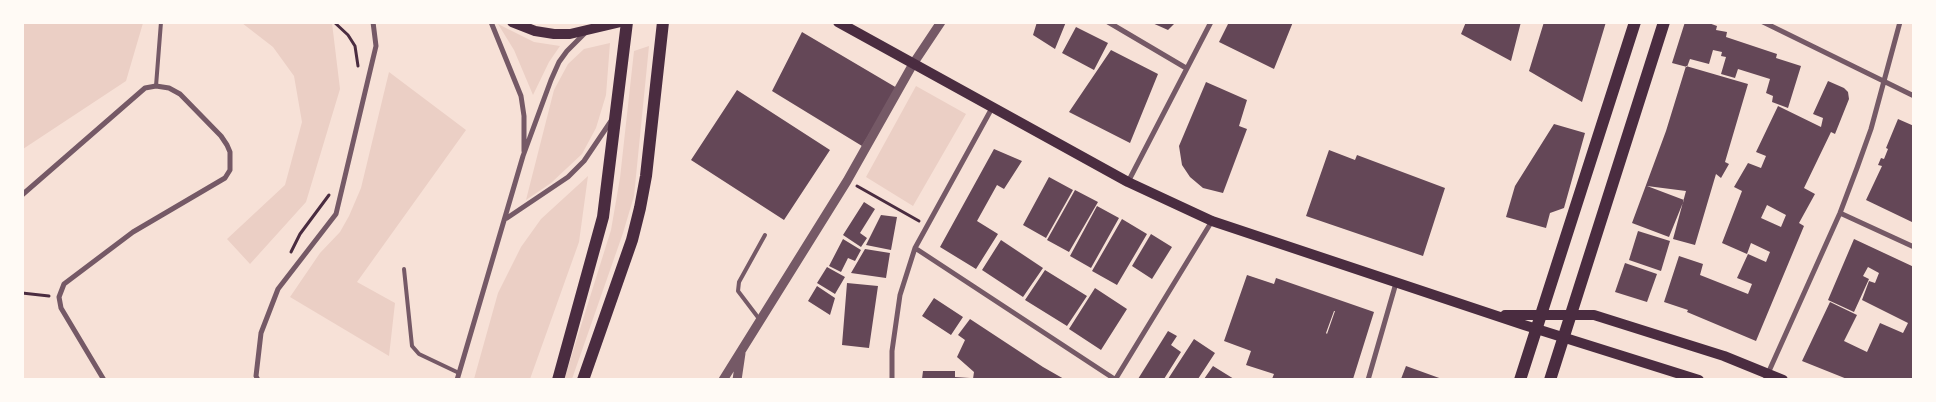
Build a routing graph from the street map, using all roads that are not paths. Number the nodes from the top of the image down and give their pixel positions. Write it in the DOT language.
graph roads {
  1 [pos="161,22"];
  2 [pos="373,22"];
  3 [pos="491,22"];
  4 [pos="512,22"];
  5 [pos="621,22"];
  6 [pos="628,22"];
  7 [pos="663,22"];
  8 [pos="838,22"];
  9 [pos="941,22"];
  10 [pos="1108,22"];
  11 [pos="1211,22"];
  12 [pos="1635,22"];
  13 [pos="1664,22"];
  14 [pos="1763,22"];
  15 [pos="1900,22"];
  16 [pos="588,30"];
  17 [pos="913,64"];
  18 [pos="1186,68"];
  19 [pos="1883,82"];
  20 [pos="156,86"];
  21 [pos="1914,96"];
  22 [pos="992,108"];
  23 [pos="618,110"];
  24 [pos="524,156"];
  25 [pos="1128,182"];
  26 [pos="22,195"];
  27 [pos="1840,213"];
  28 [pos="506,218"];
  29 [pos="1212,221"];
  30 [pos="765,235"];
  31 [pos="1914,247"];
  32 [pos="915,248"];
  33 [pos="404,269"];
  34 [pos="1396,283"];
  35 [pos="1540,315"];
  36 [pos="1570,315"];
  37 [pos="1499,316"];
  38 [pos="760,320"];
  39 [pos="1536,328"];
  40 [pos="1563,337"];
  41 [pos="742,350"];
  42 [pos="459,372"];
  43 [pos="1767,376"];
  44 [pos="1115,379"];
  45 [pos="104,380"];
  46 [pos="258,380"];
  47 [pos="456,380"];
  48 [pos="558,380"];
  49 [pos="583,380"];
  50 [pos="723,380"];
  51 [pos="737,380"];
  52 [pos="892,380"];
  53 [pos="1368,380"];
  54 [pos="1520,380"];
  55 [pos="1550,380"];
  56 [pos="1699,380"];
  57 [pos="1783,380"];
  1 -- 20 [label="lane"];
  2 -- 46 [label="street"];
  3 -- 24 [label="street"];
  4 -- 16 [label="main road"];
  5 -- 16 [label="main road"];
  6 -- 23 [label="main road"];
  7 -- 49 [label="main road"];
  8 -- 17 [label="main road"];
  9 -- 17 [label="street"];
  10 -- 18 [label="street"];
  11 -- 18 [label="street"];
  12 -- 35 [label="main road"];
  13 -- 36 [label="main road"];
  14 -- 19 [label="street"];
  15 -- 19 [label="street"];
  16 -- 24 [label="street"];
  17 -- 22 [label="main road"];
  17 -- 38 [label="street"];
  18 -- 25 [label="street"];
  19 -- 21 [label="street"];
  19 -- 27 [label="street"];
  20 -- 26 [label="street"];
  20 -- 45 [label="street"];
  22 -- 25 [label="main road"];
  22 -- 32 [label="street"];
  23 -- 28 [label="street"];
  23 -- 48 [label="main road"];
  24 -- 28 [label="street"];
  25 -- 29 [label="main road"];
  27 -- 31 [label="street"];
  27 -- 43 [label="street"];
  28 -- 42 [label="street"];
  29 -- 34 [label="main road"];
  29 -- 44 [label="street"];
  30 -- 38 [label="lane"];
  32 -- 44 [label="street"];
  32 -- 52 [label="street"];
  33 -- 42 [label="lane"];
  34 -- 37 [label="main road"];
  34 -- 53 [label="street"];
  35 -- 36 [label="main road"];
  35 -- 37 [label="main road"];
  35 -- 39 [label="main road"];
  36 -- 40 [label="main road"];
  36 -- 43 [label="main road"];
  37 -- 39 [label="main road"];
  38 -- 41 [label="street"];
  39 -- 40 [label="main road"];
  39 -- 54 [label="main road"];
  40 -- 55 [label="main road"];
  40 -- 56 [label="main road"];
  41 -- 50 [label="street"];
  41 -- 51 [label="street"];
  42 -- 47 [label="street"];
  43 -- 57 [label="main road"];
}
